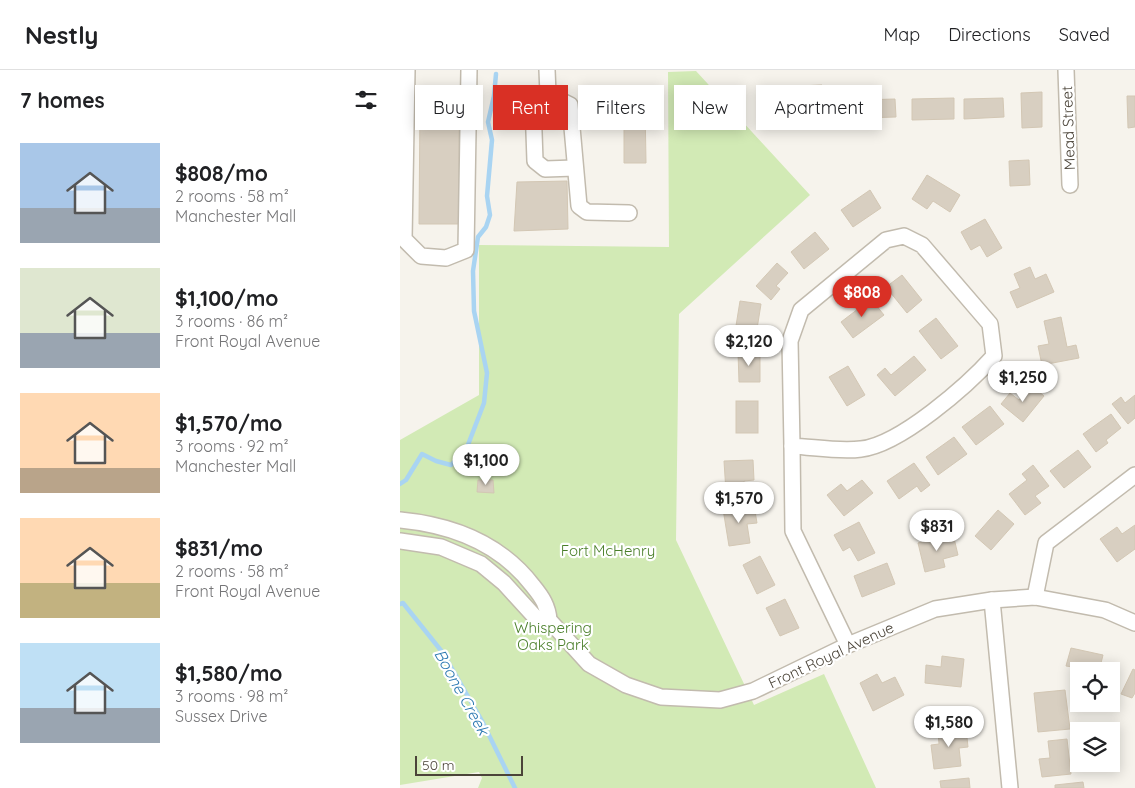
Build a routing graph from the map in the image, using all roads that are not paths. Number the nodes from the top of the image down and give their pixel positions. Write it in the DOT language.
graph roads {
  1 [pos="407,70"];
  2 [pos="469,70"];
  3 [pos="547,70"];
  4 [pos="1066,70"];
  5 [pos="548,85"];
  6 [pos="568,104"];
  7 [pos="534,130"];
  8 [pos="575,168"];
  9 [pos="1070,185"];
  10 [pos="629,213"];
  11 [pos="792,446"];
  12 [pos="1135,474"];
  13 [pos="400,520"];
  14 [pos="400,541"];
  15 [pos="1035,597"];
  16 [pos="992,600"];
  17 [pos="548,620"];
  18 [pos="1135,623"];
  19 [pos="848,645"];
  20 [pos="1010,788"];
  1 -- 2 [label="street"];
  3 -- 5 [label="street"];
  4 -- 9 [label="street, Mead Street"];
  6 -- 8 [label="street"];
  7 -- 8 [label="street"];
  8 -- 10 [label="street"];
  11 -- 11 [label="street"];
  11 -- 19 [label="street"];
  12 -- 15 [label="street"];
  13 -- 17 [label="street, Front Royal Avenue"];
  14 -- 17 [label="street, Front Royal Avenue"];
  15 -- 16 [label="street, Front Royal Avenue"];
  15 -- 18 [label="street, Front Royal Avenue"];
  16 -- 19 [label="street, Front Royal Avenue"];
  16 -- 20 [label="street"];
  17 -- 19 [label="street, Front Royal Avenue"];
}
